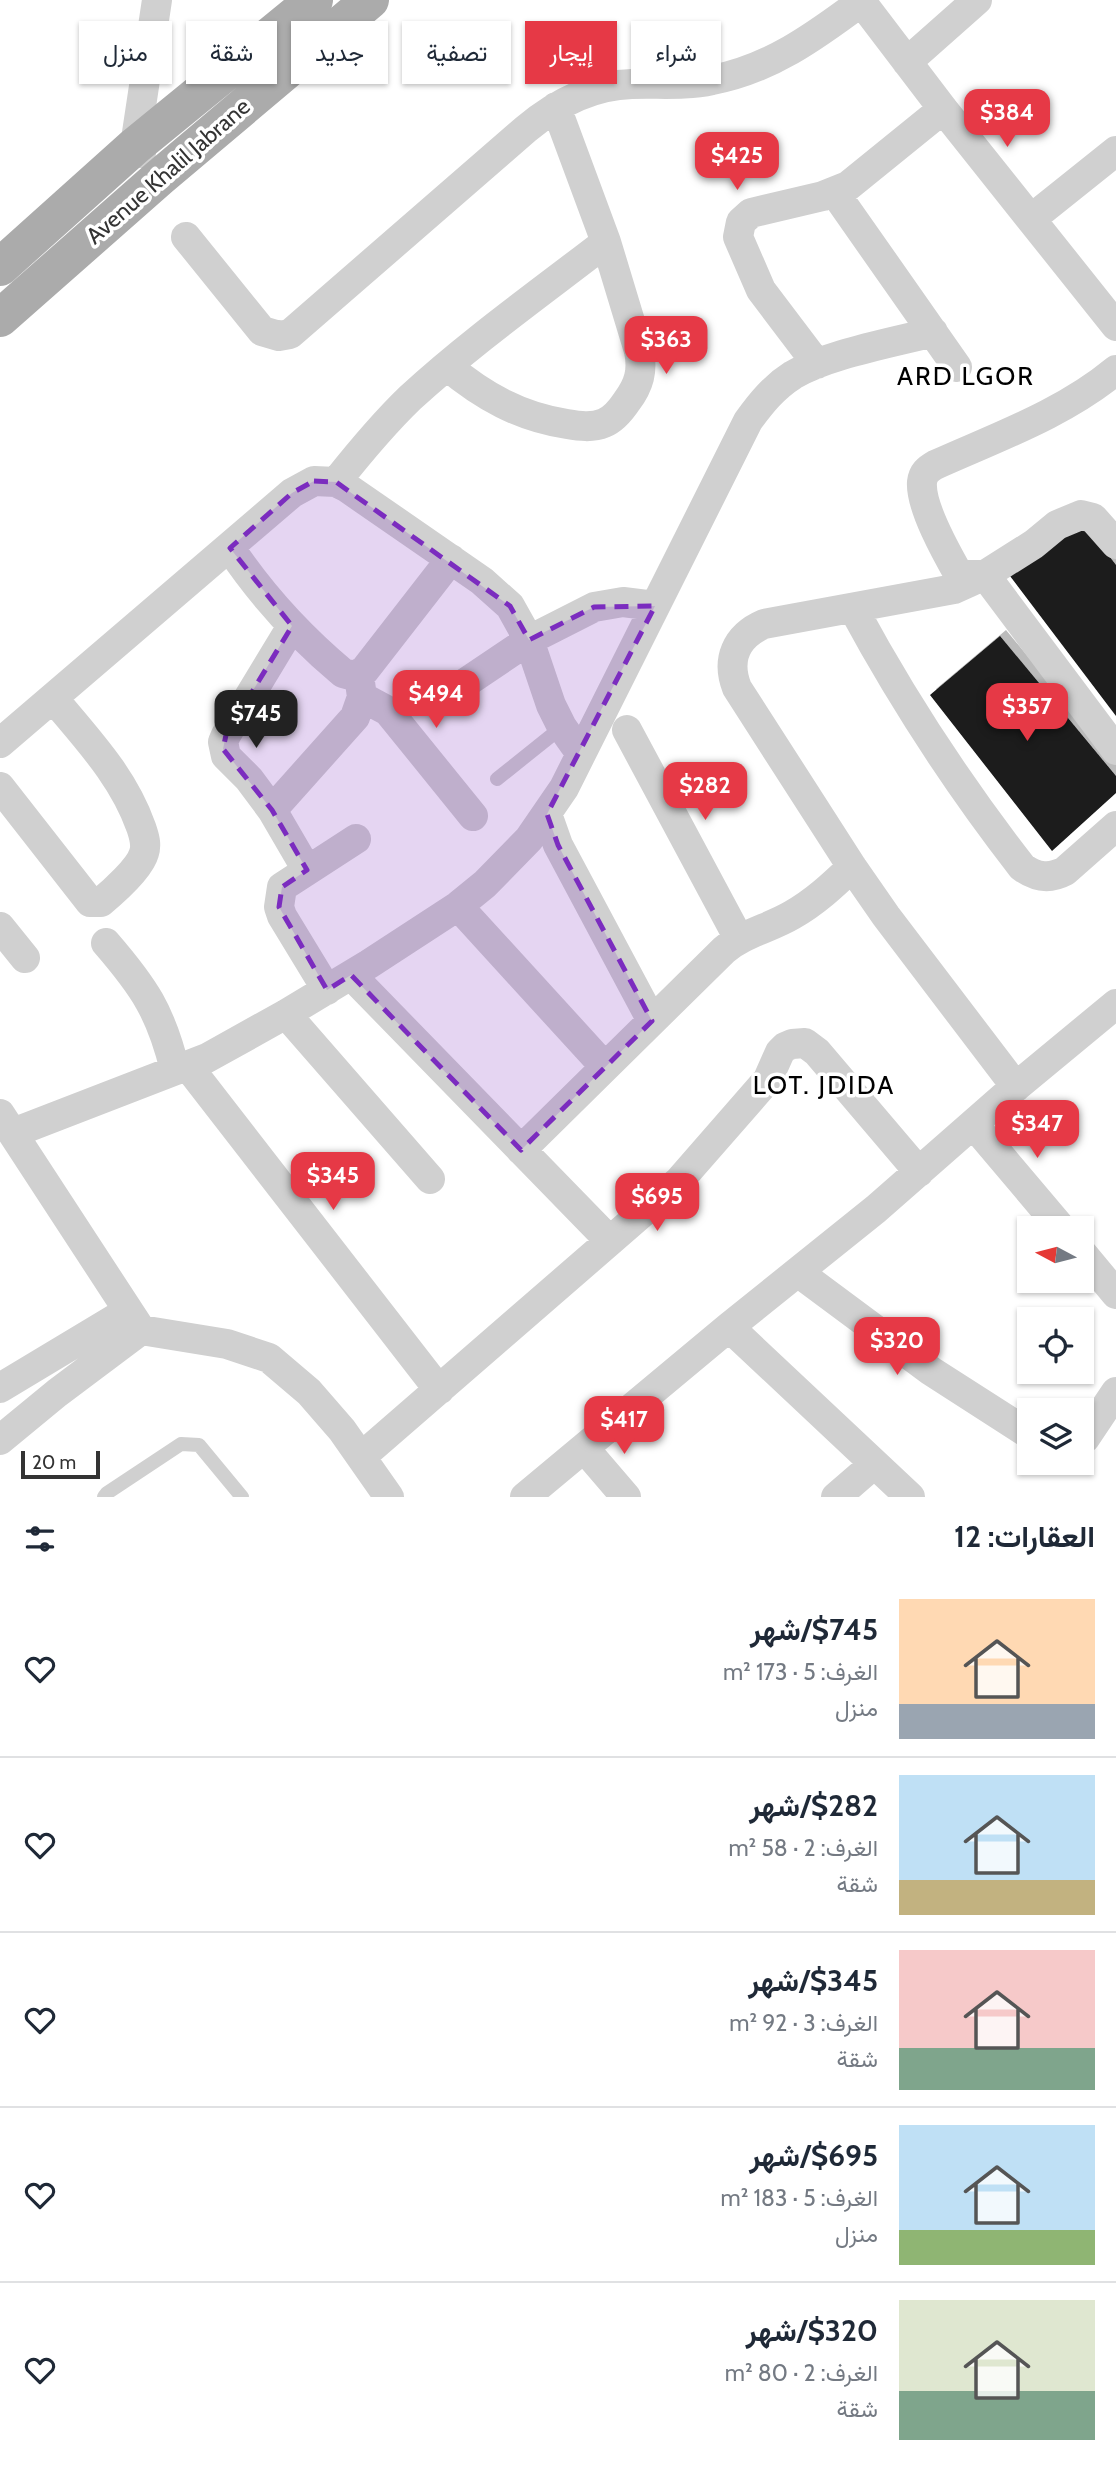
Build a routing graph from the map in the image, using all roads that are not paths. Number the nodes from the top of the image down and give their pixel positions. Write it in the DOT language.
graph roads {
  1 [pos="157,0"];
  2 [pos="314,0"];
  3 [pos="370,0"];
  4 [pos="977,0"];
  5 [pos="860,1"];
  6 [pos="907,62"];
  7 [pos="556,107"];
  8 [pos="943,109"];
  9 [pos="135,146"];
  10 [pos="1116,151"];
  11 [pos="160,177"];
  12 [pos="835,193"];
  13 [pos="1031,219"];
  14 [pos="186,237"];
  15 [pos="606,242"];
  16 [pos="0,267"];
  17 [pos="0,318"];
  18 [pos="1114,319"];
  19 [pos="933,332"];
  20 [pos="817,364"];
  21 [pos="447,366"];
  22 [pos="957,367"];
  23 [pos="1116,370"];
  24 [pos="336,482"];
  25 [pos="1116,544"];
  26 [pos="230,548"];
  27 [pos="451,559"];
  28 [pos="985,575"];
  29 [pos="655,606"];
  30 [pos="853,608"];
  31 [pos="292,626"];
  32 [pos="529,640"];
  33 [pos="360,685"];
  34 [pos="53,698"];
  35 [pos="437,702"];
  36 [pos="562,727"];
  37 [pos="627,730"];
  38 [pos="0,743"];
  39 [pos="1116,750"];
  40 [pos="581,754"];
  41 [pos="497,779"];
  42 [pos="0,787"];
  43 [pos="272,810"];
  44 [pos="547,814"];
  45 [pos="473,816"];
  46 [pos="1116,826"];
  47 [pos="356,839"];
  48 [pos="852,867"];
  49 [pos="307,870"];
  50 [pos="458,906"];
  51 [pos="0,927"];
  52 [pos="739,939"];
  53 [pos="106,943"];
  54 [pos="25,958"];
  55 [pos="339,983"];
  56 [pos="1116,1004"];
  57 [pos="286,1014"];
  58 [pos="652,1021"];
  59 [pos="605,1067"];
  60 [pos="181,1068"];
  61 [pos="1016,1087"];
  62 [pos="6,1124"];
  63 [pos="974,1125"];
  64 [pos="521,1150"];
  65 [pos="919,1172"];
  66 [pos="430,1179"];
  67 [pos="1051,1216"];
  68 [pos="610,1241"];
  69 [pos="1094,1267"];
  70 [pos="799,1273"];
  71 [pos="1116,1294"];
  72 [pos="134,1320"];
  73 [pos="729,1327"];
  74 [pos="0,1388"];
  75 [pos="439,1390"];
  76 [pos="1116,1392"];
  77 [pos="1017,1426"];
  78 [pos="1094,1426"];
  79 [pos="0,1440"];
  80 [pos="584,1448"];
  81 [pos="361,1457"];
  82 [pos="873,1465"];
  83 [pos="104,1497"];
  84 [pos="242,1497"];
  85 [pos="389,1497"];
  86 [pos="525,1497"];
  87 [pos="626,1497"];
  88 [pos="836,1497"];
  89 [pos="909,1497"];
  1 -- 9 [label="street"];
  2 -- 9 [label="main road, Avenue Khalil Jabrane"];
  3 -- 11 [label="main road, Avenue Khalil Jabrane"];
  4 -- 6 [label="street"];
  5 -- 6 [label="street"];
  5 -- 7 [label="street"];
  6 -- 8 [label="street"];
  7 -- 14 [label="street"];
  7 -- 15 [label="street"];
  8 -- 12 [label="street"];
  8 -- 13 [label="street"];
  9 -- 11 [label="street"];
  9 -- 16 [label="main road, Avenue Khalil Jabrane"];
  10 -- 13 [label="street"];
  11 -- 17 [label="main road, Avenue Khalil Jabrane"];
  12 -- 19 [label="street"];
  12 -- 20 [label="street"];
  13 -- 18 [label="street"];
  15 -- 21 [label="street"];
  15 -- 21 [label="street"];
  19 -- 20 [label="street"];
  19 -- 22 [label="street"];
  20 -- 29 [label="street"];
  21 -- 24 [label="street"];
  23 -- 28 [label="street"];
  24 -- 26 [label="street"];
  24 -- 27 [label="street"];
  25 -- 28 [label="street"];
  26 -- 31 [label="street"];
  26 -- 34 [label="street"];
  27 -- 32 [label="street"];
  27 -- 33 [label="street"];
  28 -- 30 [label="street"];
  28 -- 39 [label="street"];
  29 -- 32 [label="street"];
  29 -- 40 [label="street"];
  30 -- 46 [label="street"];
  30 -- 48 [label="street"];
  31 -- 33 [label="street"];
  31 -- 43 [label="street"];
  32 -- 35 [label="street"];
  32 -- 36 [label="street"];
  33 -- 43 [label="street"];
  33 -- 45 [label="street"];
  34 -- 38 [label="street"];
  34 -- 42 [label="street"];
  36 -- 40 [label="street"];
  36 -- 41 [label="lane"];
  37 -- 52 [label="street"];
  40 -- 44 [label="street"];
  43 -- 49 [label="street"];
  44 -- 50 [label="street"];
  44 -- 58 [label="street"];
  47 -- 49 [label="street"];
  48 -- 52 [label="street"];
  48 -- 61 [label="street"];
  49 -- 55 [label="street"];
  50 -- 55 [label="street"];
  50 -- 59 [label="street"];
  51 -- 54 [label="street"];
  52 -- 58 [label="street"];
  53 -- 60 [label="street"];
  55 -- 57 [label="street"];
  55 -- 64 [label="street"];
  56 -- 61 [label="street"];
  57 -- 60 [label="street"];
  57 -- 66 [label="street"];
  58 -- 59 [label="street"];
  59 -- 64 [label="street"];
  60 -- 62 [label="street"];
  60 -- 75 [label="street"];
  61 -- 63 [label="street"];
  62 -- 72 [label="street"];
  63 -- 65 [label="street"];
  63 -- 67 [label="street"];
  64 -- 68 [label="street"];
  65 -- 68 [label="street"];
  65 -- 70 [label="street"];
  68 -- 75 [label="street"];
  69 -- 71 [label="street"];
  70 -- 73 [label="street"];
  70 -- 77 [label="street"];
  72 -- 74 [label="street"];
  72 -- 79 [label="street"];
  72 -- 81 [label="street"];
  73 -- 80 [label="street"];
  73 -- 82 [label="street"];
  75 -- 81 [label="street"];
  76 -- 78 [label="street"];
  80 -- 86 [label="street"];
  80 -- 87 [label="street"];
  81 -- 85 [label="street"];
  82 -- 88 [label="street"];
  82 -- 89 [label="street"];
  83 -- 84 [label="lane"];
}
